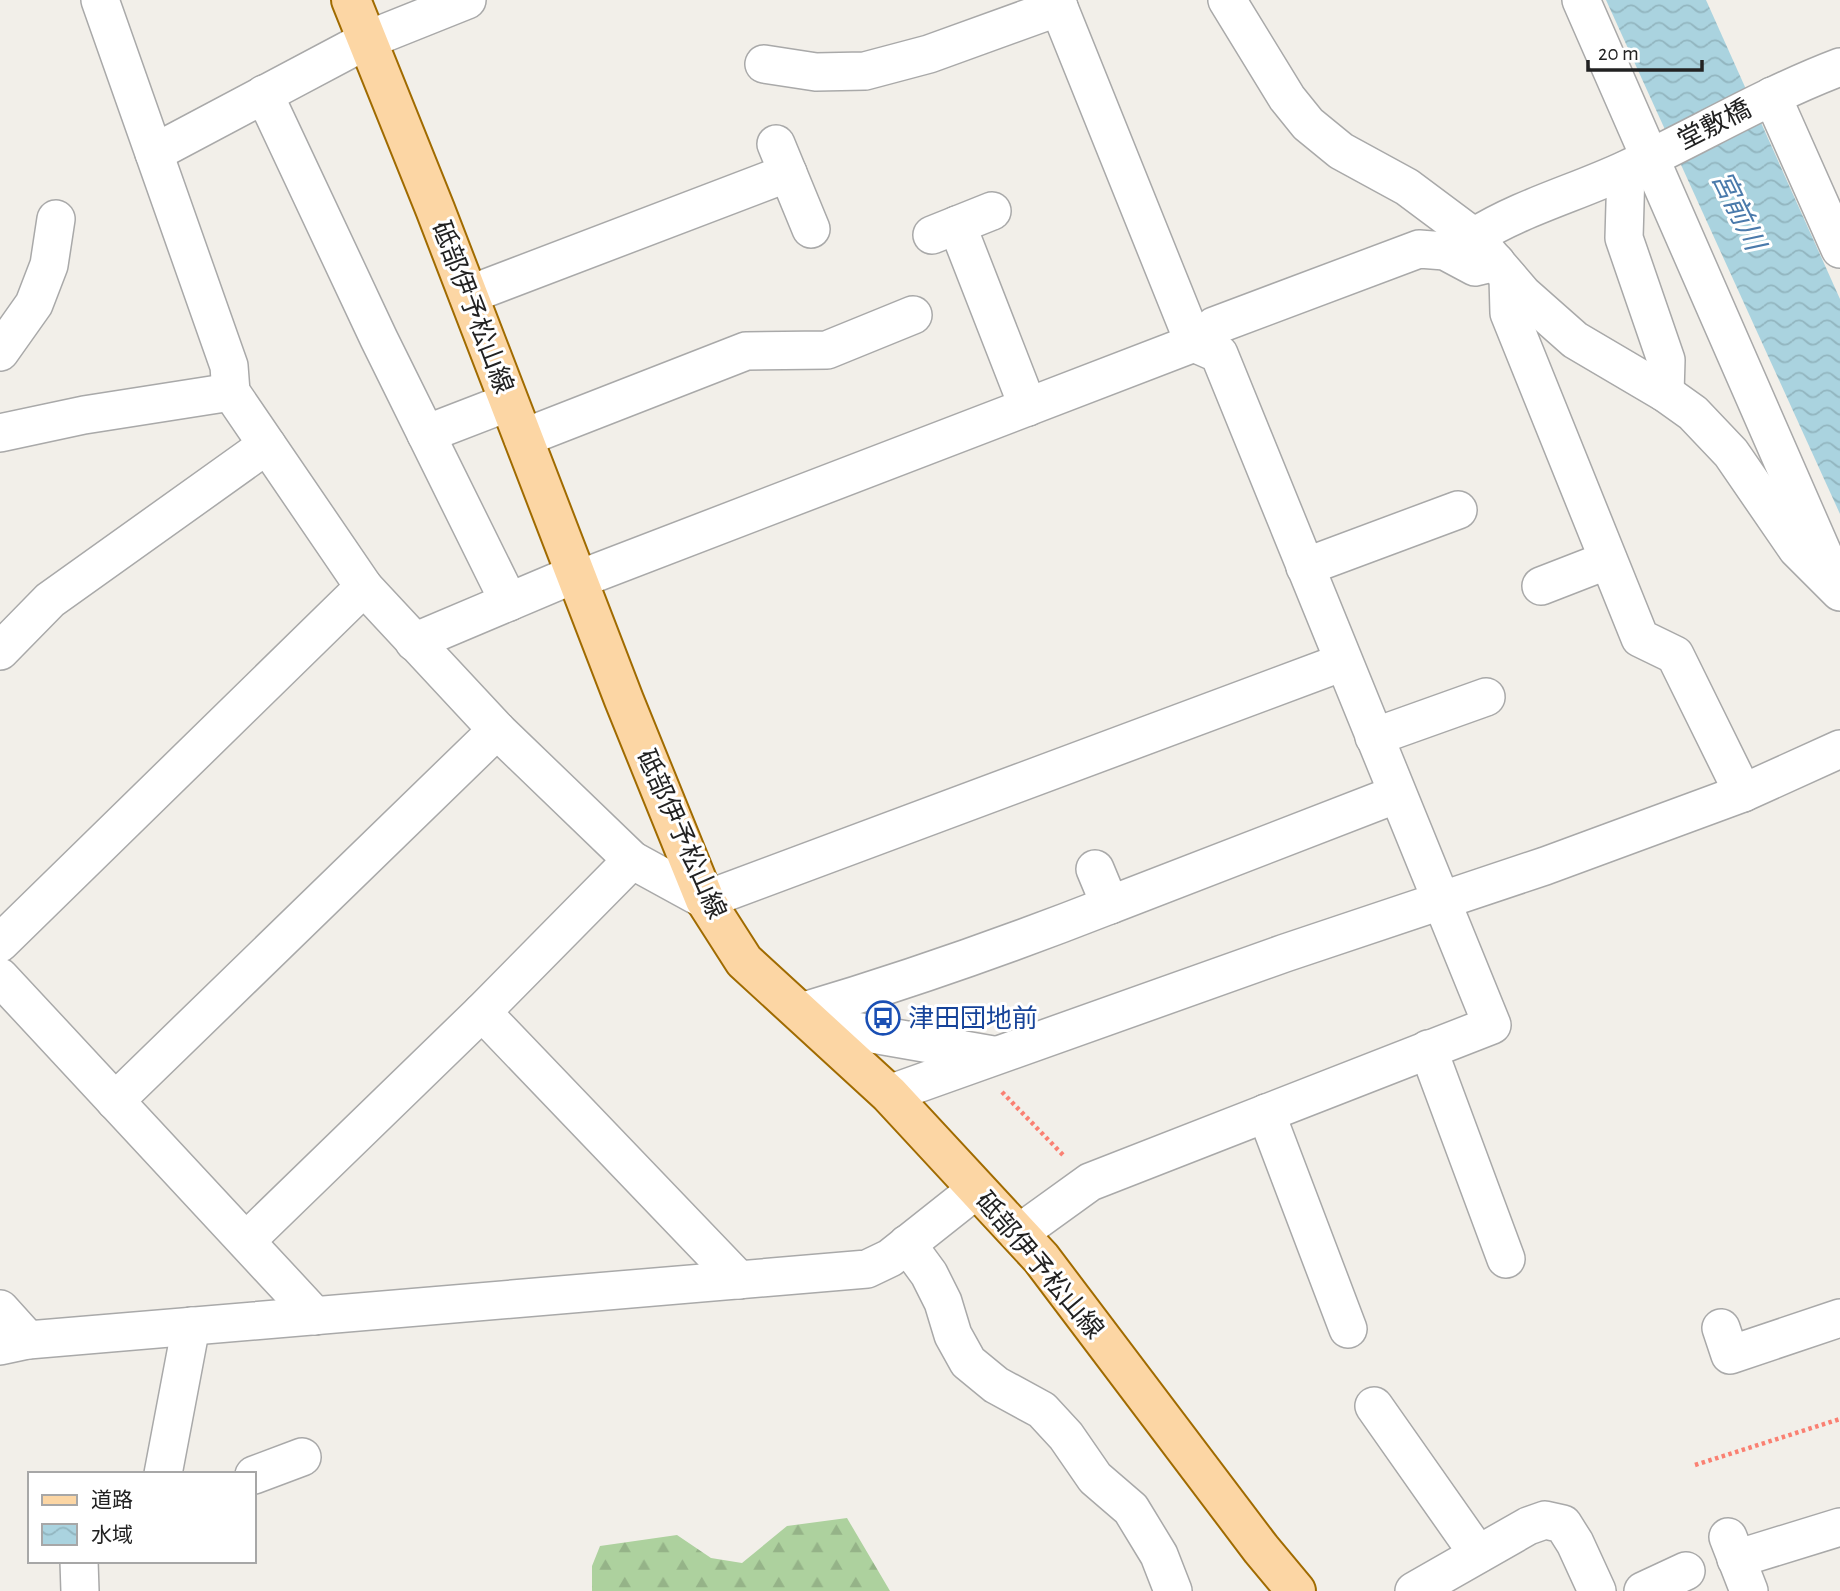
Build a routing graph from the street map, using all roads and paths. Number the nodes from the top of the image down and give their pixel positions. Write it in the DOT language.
graph roads {
  1 [pos="100,0"];
  2 [pos="351,0"];
  3 [pos="467,0"];
  4 [pos="1227,0"];
  5 [pos="1581,0"];
  6 [pos="1058,3"];
  7 [pos="367,40"];
  8 [pos="764,64"];
  9 [pos="1840,67"];
  10 [pos="264,94"];
  11 [pos="1767,98"];
  12 [pos="154,153"];
  13 [pos="1647,159"];
  14 [pos="992,211"];
  15 [pos="56,219"];
  16 [pos="811,229"];
  17 [pos="1840,249"];
  18 [pos="1493,259"];
  19 [pos="468,295"];
  20 [pos="913,315"];
  21 [pos="1194,343"];
  22 [pos="0,352"];
  23 [pos="231,392"];
  24 [pos="1665,393"];
  25 [pos="509,402"];
  26 [pos="1028,407"];
  27 [pos="0,433"];
  28 [pos="426,434"];
  29 [pos="523,438"];
  30 [pos="267,445"];
  31 [pos="1458,510"];
  32 [pos="1608,560"];
  33 [pos="1305,567"];
  34 [pos="576,577"];
  35 [pos="1541,586"];
  36 [pos="364,587"];
  37 [pos="1840,591"];
  38 [pos="509,602"];
  39 [pos="414,642"];
  40 [pos="0,651"];
  41 [pos="1343,662"];
  42 [pos="1486,697"];
  43 [pos="497,730"];
  44 [pos="1374,737"];
  45 [pos="1840,749"];
  46 [pos="1743,793"];
  47 [pos="1397,794"];
  48 [pos="632,860"];
  49 [pos="1095,869"];
  50 [pos="705,900"];
  51 [pos="1440,901"];
  52 [pos="1110,905"];
  53 [pos="0,943"];
  54 [pos="0,977"];
  55 [pos="482,1012"];
  56 [pos="808,1018"];
  57 [pos="1429,1049"];
  58 [pos="986,1060"];
  59 [pos="890,1094"];
  60 [pos="115,1101"];
  61 [pos="1266,1113"];
  62 [pos="1090,1182"];
  63 [pos="977,1189"];
  64 [pos="1018,1234"];
  65 [pos="246,1241"];
  66 [pos="907,1244"];
  67 [pos="1506,1259"];
  68 [pos="739,1280"];
  69 [pos="0,1309"];
  70 [pos="315,1315"];
  71 [pos="1840,1318"];
  72 [pos="191,1326"];
  73 [pos="1721,1328"];
  74 [pos="1348,1329"];
  75 [pos="14,1343"];
  76 [pos="1374,1406"];
  77 [pos="1840,1419"];
  78 [pos="302,1457"];
  79 [pos="1695,1465"];
  80 [pos="163,1472"];
  81 [pos="256,1474"];
  82 [pos="1840,1527"];
  83 [pos="1478,1554"];
  84 [pos="1738,1562"];
  85 [pos="79,1563"];
  86 [pos="1686,1571"];
  87 [pos="1291,1589"];
  88 [pos="80,1591"];
  89 [pos="1173,1591"];
  90 [pos="1414,1591"];
  91 [pos="1597,1591"];
  92 [pos="1643,1591"];
  1 -- 12 [label="street"];
  2 -- 7 [label="main road, 砥部伊予松山線"];
  3 -- 7 [label="street"];
  4 -- 18 [label="street"];
  5 -- 13 [label="street"];
  6 -- 8 [label="street"];
  6 -- 21 [label="street"];
  7 -- 10 [label="street"];
  7 -- 19 [label="main road, 砥部伊予松山線"];
  9 -- 11 [label="street, 堂敷橋"];
  10 -- 12 [label="street"];
  10 -- 28 [label="street"];
  11 -- 13 [label="street, 堂敷橋"];
  11 -- 17 [label="street"];
  12 -- 23 [label="street"];
  13 -- 18 [label="street, 堂敷橋"];
  13 -- 24 [label="street"];
  13 -- 37 [label="street"];
  14 -- 26 [label="street"];
  15 -- 22 [label="street"];
  16 -- 19 [label="street"];
  18 -- 21 [label="street"];
  18 -- 24 [label="street"];
  18 -- 32 [label="street"];
  19 -- 25 [label="main road, 砥部伊予松山線"];
  20 -- 29 [label="street"];
  21 -- 26 [label="street"];
  21 -- 33 [label="street"];
  23 -- 27 [label="street"];
  23 -- 30 [label="street"];
  24 -- 37 [label="street"];
  25 -- 28 [label="street"];
  25 -- 29 [label="main road, 砥部伊予松山線"];
  26 -- 34 [label="street"];
  28 -- 38 [label="street"];
  29 -- 34 [label="main road, 砥部伊予松山線"];
  30 -- 36 [label="street"];
  30 -- 40 [label="street"];
  31 -- 33 [label="street"];
  32 -- 35 [label="street"];
  32 -- 46 [label="street"];
  33 -- 41 [label="street"];
  34 -- 38 [label="street"];
  34 -- 50 [label="main road, 砥部伊予松山線"];
  36 -- 39 [label="street"];
  36 -- 53 [label="street"];
  38 -- 39 [label="street"];
  39 -- 43 [label="street"];
  41 -- 44 [label="street"];
  41 -- 50 [label="street"];
  42 -- 44 [label="street"];
  43 -- 48 [label="street"];
  43 -- 60 [label="street"];
  44 -- 47 [label="street"];
  45 -- 46 [label="street"];
  46 -- 51 [label="street"];
  47 -- 51 [label="street"];
  47 -- 52 [label="street"];
  48 -- 50 [label="street"];
  48 -- 55 [label="street"];
  49 -- 52 [label="street"];
  50 -- 56 [label="main road, 砥部伊予松山線"];
  51 -- 57 [label="street"];
  51 -- 58 [label="street"];
  52 -- 56 [label="street"];
  54 -- 60 [label="street"];
  55 -- 65 [label="street"];
  55 -- 68 [label="street"];
  56 -- 58 [label="street"];
  56 -- 59 [label="main road, 砥部伊予松山線"];
  57 -- 61 [label="street"];
  57 -- 67 [label="street"];
  58 -- 59 [label="street"];
  58 -- 62 [label="path"];
  59 -- 63 [label="main road, 砥部伊予松山線"];
  60 -- 65 [label="street"];
  61 -- 62 [label="street"];
  61 -- 74 [label="street"];
  62 -- 64 [label="street"];
  63 -- 64 [label="main road, 砥部伊予松山線"];
  63 -- 66 [label="street"];
  64 -- 87 [label="main road, 砥部伊予松山線"];
  65 -- 70 [label="street"];
  66 -- 68 [label="street"];
  66 -- 89 [label="street"];
  68 -- 70 [label="street"];
  69 -- 75 [label="street"];
  70 -- 72 [label="street"];
  71 -- 73 [label="street"];
  72 -- 75 [label="street"];
  72 -- 80 [label="street"];
  76 -- 83 [label="street"];
  77 -- 79 [label="path"];
  78 -- 81 [label="street"];
  82 -- 84 [label="street"];
  83 -- 90 [label="street"];
  83 -- 91 [label="street"];
  85 -- 88 [label="street"];
  86 -- 92 [label="street"];
}
